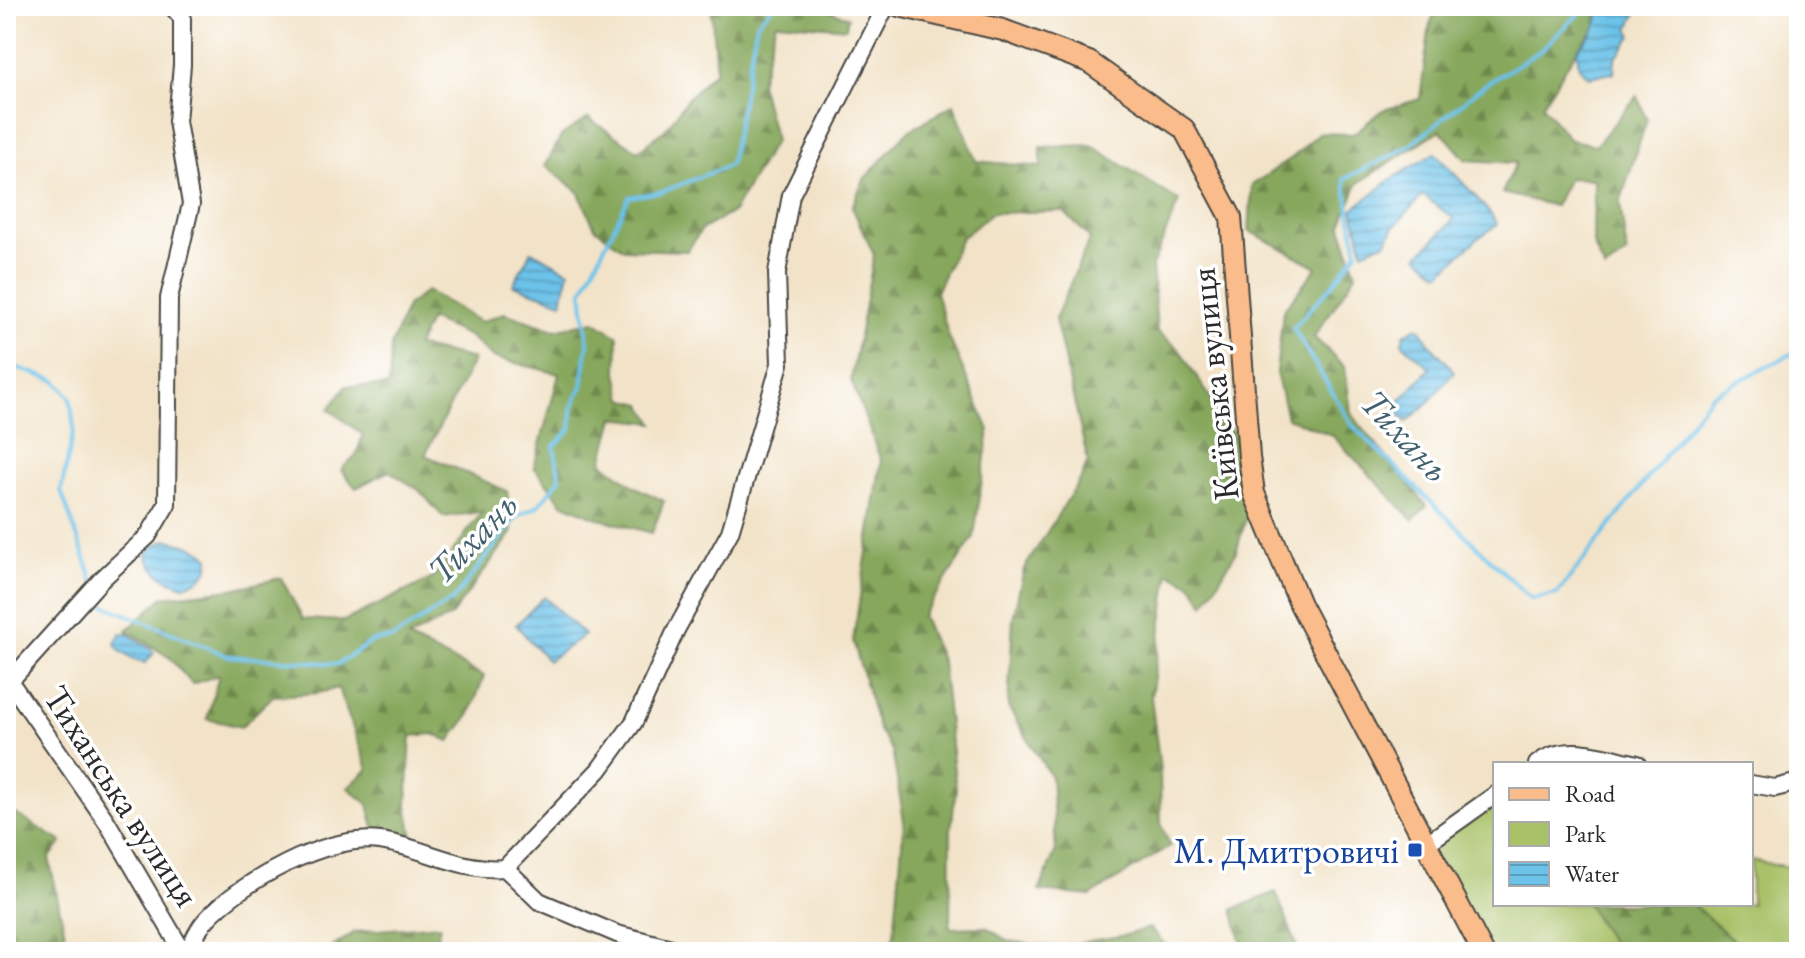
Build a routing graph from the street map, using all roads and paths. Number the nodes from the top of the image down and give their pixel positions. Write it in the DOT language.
graph roads {
  1 [pos="172,6"];
  2 [pos="886,6"];
  3 [pos="899,6"];
  4 [pos="8,679"];
  5 [pos="1540,762"];
  6 [pos="1629,762"];
  7 [pos="1799,782"];
  8 [pos="1753,784"];
  9 [pos="1493,796"];
  10 [pos="1426,844"];
  11 [pos="505,868"];
  12 [pos="185,952"];
  13 [pos="687,952"];
  14 [pos="1483,952"];
  1 -- 4 [label="street"];
  2 -- 11 [label="street"];
  3 -- 10 [label="main road, Київська вулиця"];
  4 -- 12 [label="street, Тиханська вулиця"];
  5 -- 6 [label="street"];
  7 -- 8 [label="street"];
  9 -- 10 [label="street"];
  10 -- 14 [label="main road, Київська вулиця"];
  11 -- 12 [label="street"];
  11 -- 13 [label="street"];
}
